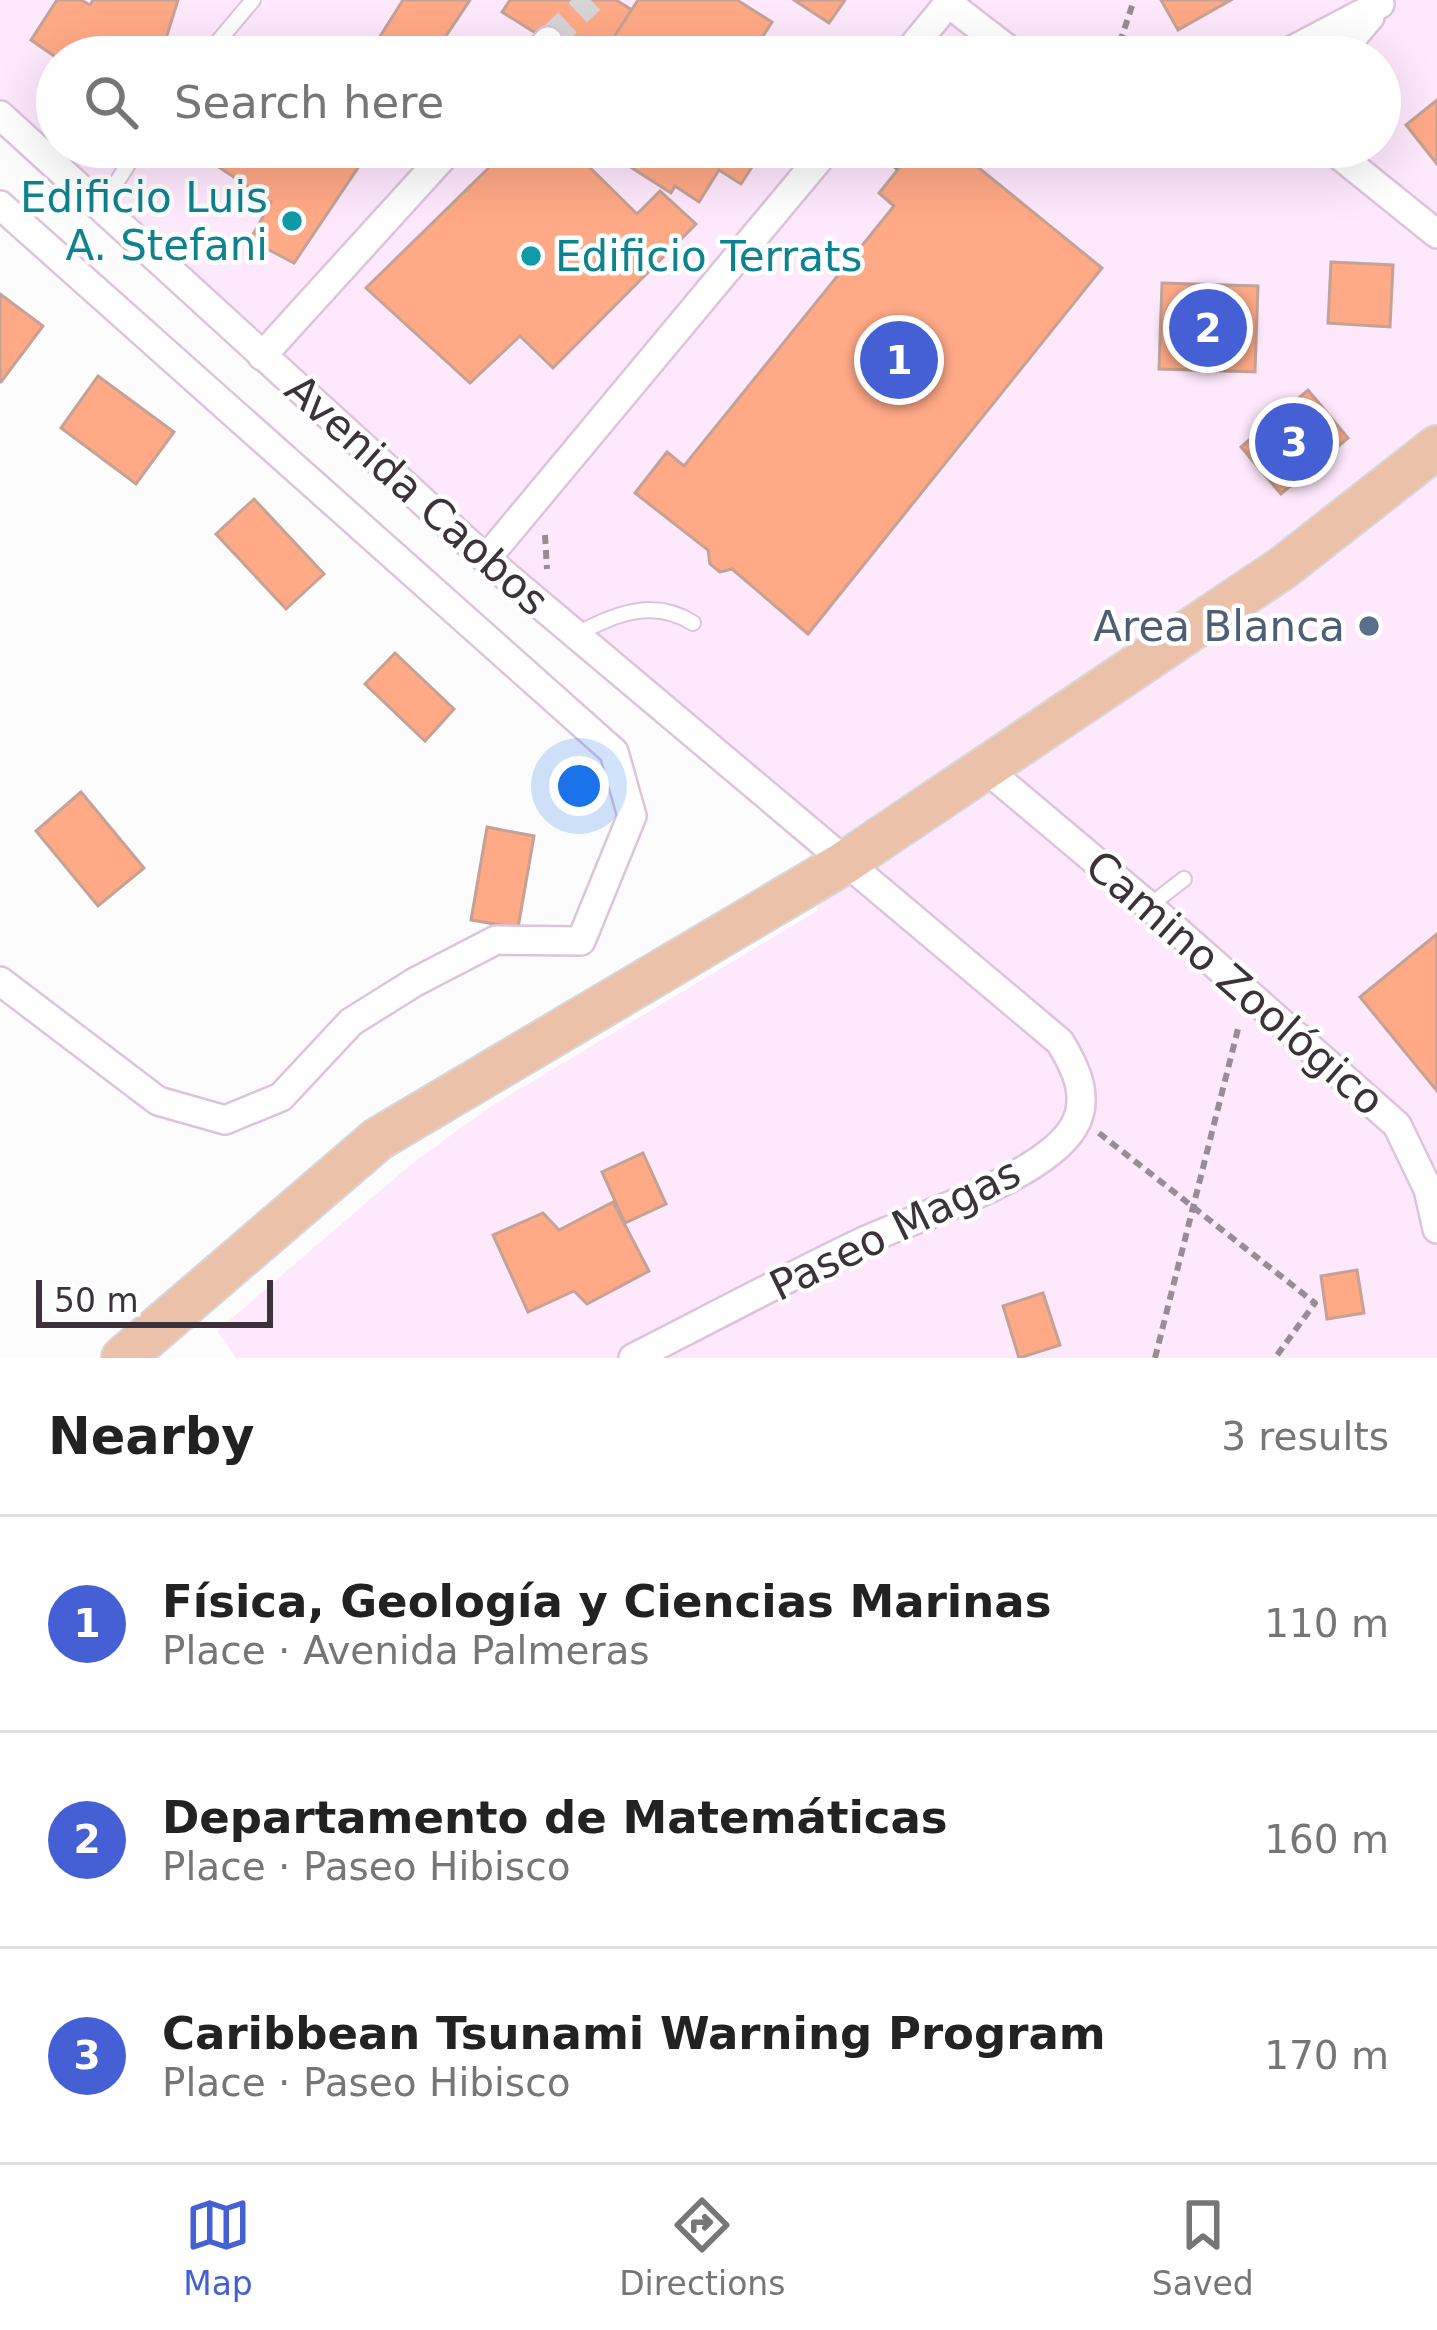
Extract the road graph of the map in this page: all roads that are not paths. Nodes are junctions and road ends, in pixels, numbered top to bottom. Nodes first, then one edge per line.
1 (253, 0) edge
2 (950, 2) edge
3 (1382, 2) edge
4 (223, 36) edge
5 (922, 36) edge
6 (992, 36) edge
7 (1318, 36) edge
8 (1354, 36) edge
9 (0, 116) edge
10 (36, 150) edge
11 (55, 168) edge
12 (126, 168) edge
13 (433, 168) edge
14 (812, 168) edge
15 (1355, 168) edge
16 (0, 205) edge
17 (99, 210) junction
18 (1437, 234) edge
19 (262, 356) junction
20 (1437, 447) edge
21 (486, 560) junction
22 (693, 623) dead end
23 (575, 635) junction
24 (986, 769) junction
25 (844, 862) junction
26 (1184, 879) dead end
27 (1149, 906) junction
28 (0, 981) edge
29 (1437, 1229) edge
30 (123, 1358) edge
31 (633, 1358) edge

1 - 4 lane
2 - 5 street
2 - 6 street
3 - 7 street
3 - 8 street
9 - 10 street, Avenida Caobos
11 - 17 street, Avenida Caobos
12 - 17 lane
13 - 19 street
14 - 21 street
15 - 18 street
16 - 28 street
17 - 19 street, Avenida Caobos
19 - 21 street, Avenida Caobos
20 - 24 main road
21 - 23 street, Avenida Caobos
22 - 23 lane
23 - 25 street, Avenida Caobos
24 - 25 main road
24 - 27 street, Camino Zoológico
25 - 30 main road
25 - 31 street, Paseo Magas
26 - 27 lane
27 - 29 street, Camino Zoológico

